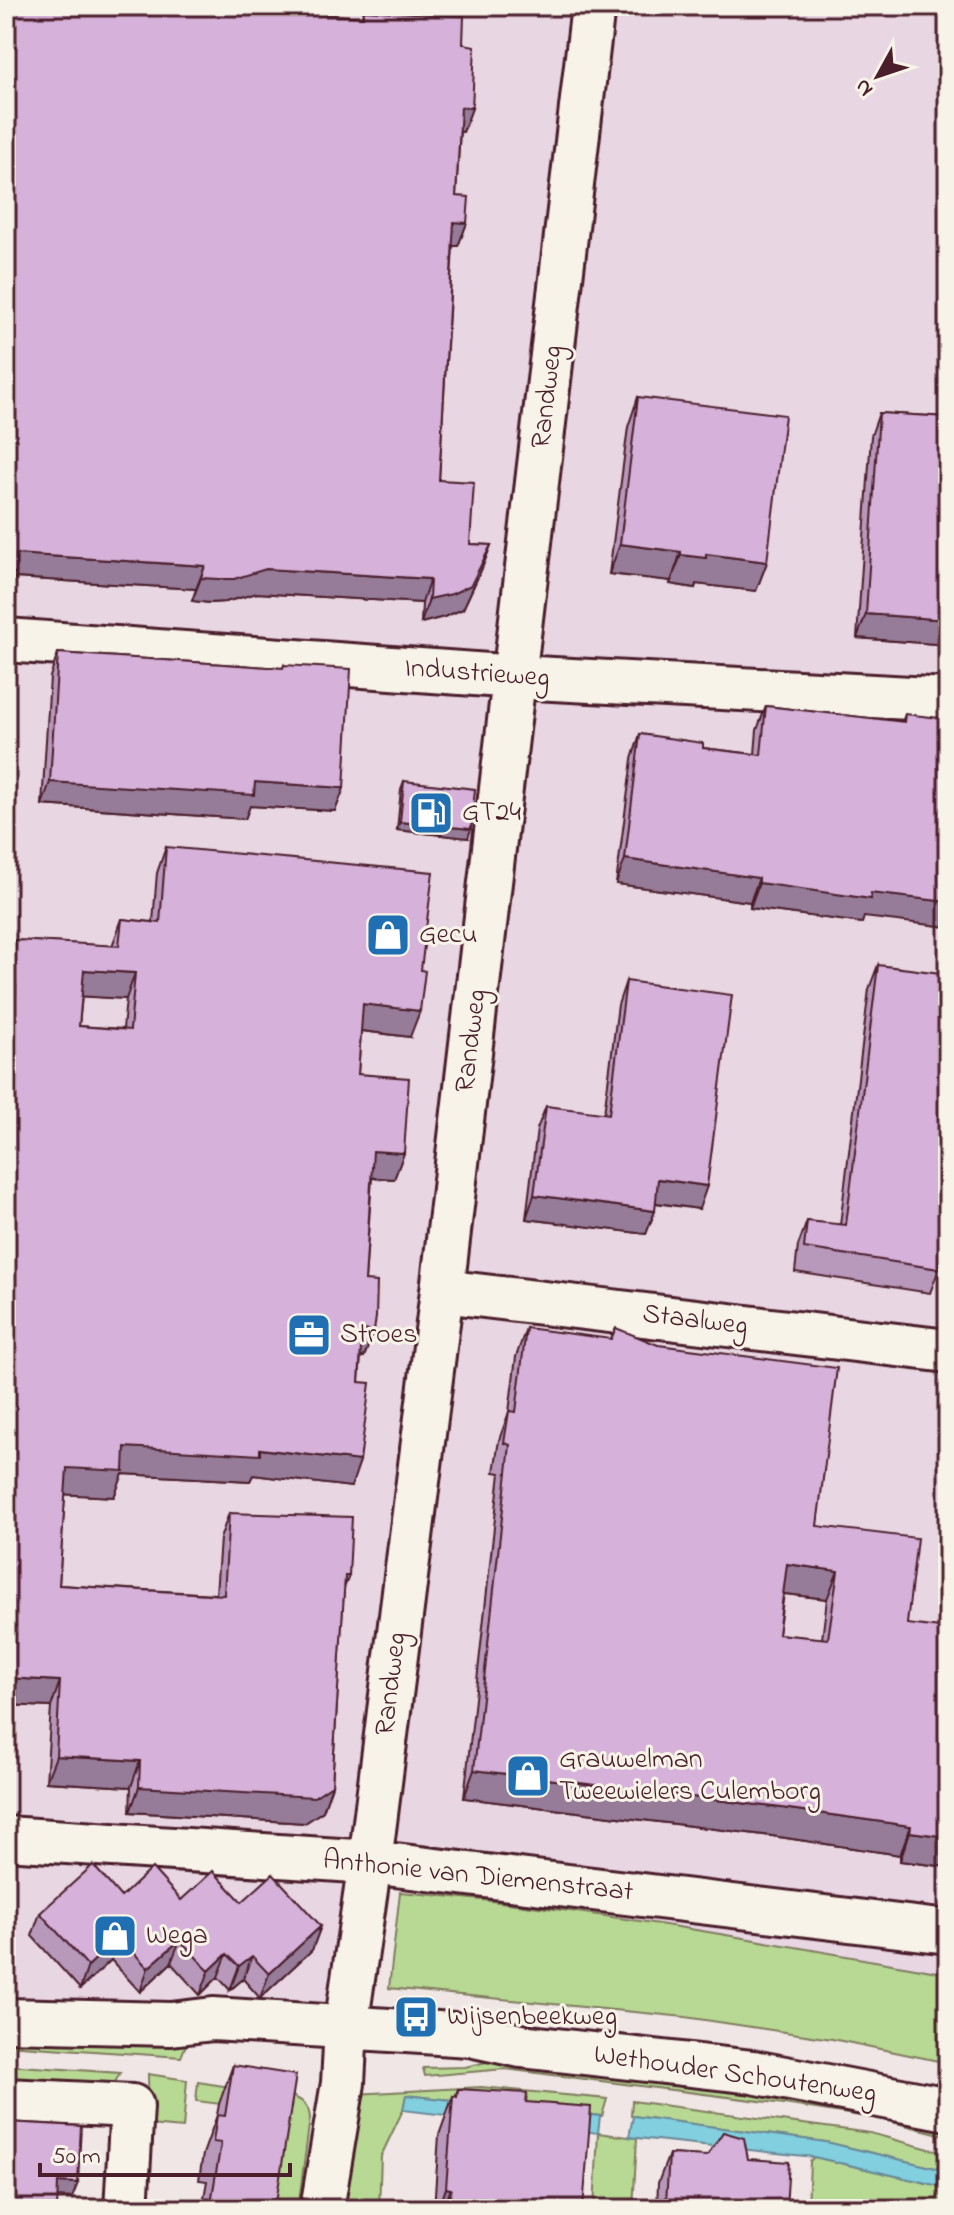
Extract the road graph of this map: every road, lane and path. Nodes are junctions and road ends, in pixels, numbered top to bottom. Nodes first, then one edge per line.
1 (593, 6) edge
2 (6, 640) edge
3 (516, 677) junction
4 (948, 700) edge
5 (442, 1291) junction
6 (948, 1351) edge
7 (6, 1838) edge
8 (370, 1862) junction
9 (948, 1932) edge
10 (6, 2020) edge
11 (345, 2040) junction
12 (6, 2100) edge
13 (948, 2109) edge
14 (126, 2209) edge
15 (322, 2209) edge

1 - 3 street, Randweg
2 - 3 street, Industrieweg
3 - 4 street, Industrieweg
3 - 5 street, Randweg
5 - 6 street, Staalweg
5 - 8 street, Randweg
7 - 8 street, Anthonie van Diemenstraat
8 - 9 street, Anthonie van Diemenstraat
8 - 11 street, Randweg
10 - 11 street, Wethouder Schoutenweg
11 - 13 street, Wethouder Schoutenweg
11 - 15 street
12 - 14 street

